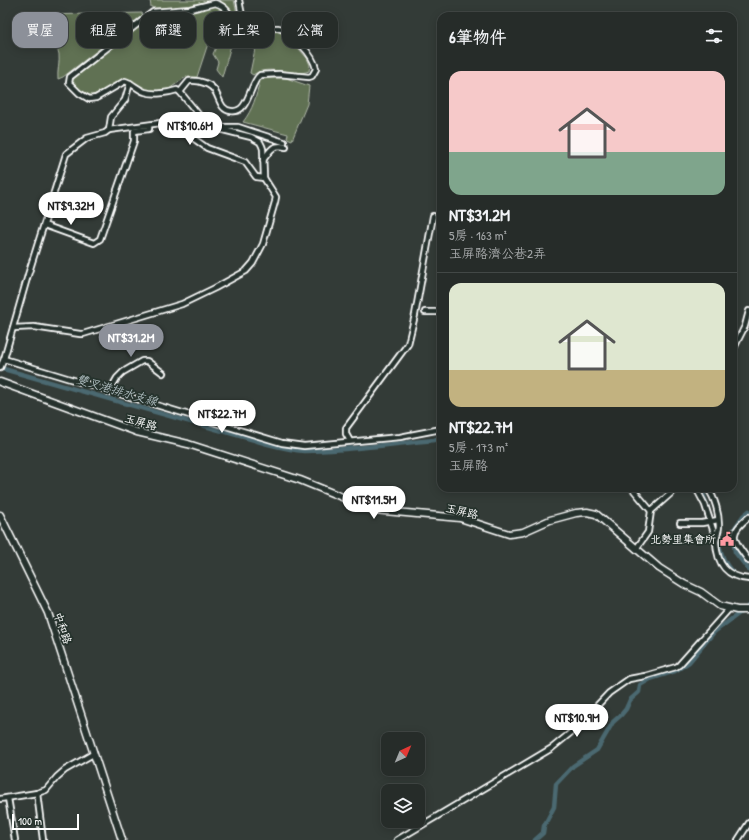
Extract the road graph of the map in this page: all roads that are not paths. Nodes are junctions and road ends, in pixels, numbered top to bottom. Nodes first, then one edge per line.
1 (239, 0) edge
2 (228, 12) edge
3 (241, 12) edge
4 (274, 29) edge
5 (130, 83) junction
6 (180, 92) junction
7 (203, 120) junction
8 (149, 125) junction
9 (109, 130) junction
10 (263, 160) junction
11 (264, 178) junction
12 (433, 216) dead end
13 (44, 225) junction
14 (749, 311) edge
15 (425, 312) dead end
16 (437, 312) edge
17 (747, 327) edge
18 (13, 328) junction
19 (737, 343) edge
20 (4, 359) junction
21 (0, 368) edge
22 (163, 373) dead end
23 (0, 382) edge
24 (109, 392) junction
25 (437, 430) edge
26 (350, 441) junction
27 (635, 492) edge
28 (672, 492) edge
29 (698, 492) edge
30 (712, 494) edge
31 (651, 511) junction
32 (0, 515) edge
33 (749, 517) edge
34 (718, 520) junction
35 (680, 522) dead end
36 (709, 522) junction
37 (716, 540) junction
38 (636, 548) junction
39 (749, 561) edge
40 (749, 579) edge
41 (729, 609) junction
42 (748, 610) edge
43 (93, 754) junction
44 (37, 793) junction
45 (8, 798) junction
46 (0, 799) edge
47 (749, 823) edge
48 (15, 840) edge
49 (43, 840) edge
50 (122, 840) edge
51 (397, 840) edge
52 (738, 840) edge

1 - 3 street
2 - 5 street
4 - 6 street
5 - 6 street
5 - 9 street
6 - 7 street
7 - 10 street
7 - 10 street
8 - 9 street
8 - 11 street
8 - 13 street
9 - 13 street
10 - 11 street
11 - 18 street
12 - 26 street
13 - 18 street
14 - 17 street
15 - 16 street
17 - 19 street
18 - 20 street
20 - 21 street
20 - 24 street, 玉屏路
22 - 24 street
23 - 38 street, 玉屏路
24 - 26 street, 玉屏路
25 - 26 street, 玉屏路
27 - 31 street
28 - 31 street
29 - 36 street
30 - 34 street
31 - 38 street
32 - 43 street, 中和路
33 - 39 street
34 - 36 street
34 - 37 street
35 - 36 street
36 - 37 street
37 - 40 street
38 - 41 street, 玉屏路
41 - 42 street, 玉屏路
41 - 51 street
43 - 44 street
43 - 50 street, 中和路
44 - 45 street
44 - 49 street
45 - 46 street
45 - 48 street
47 - 52 street

